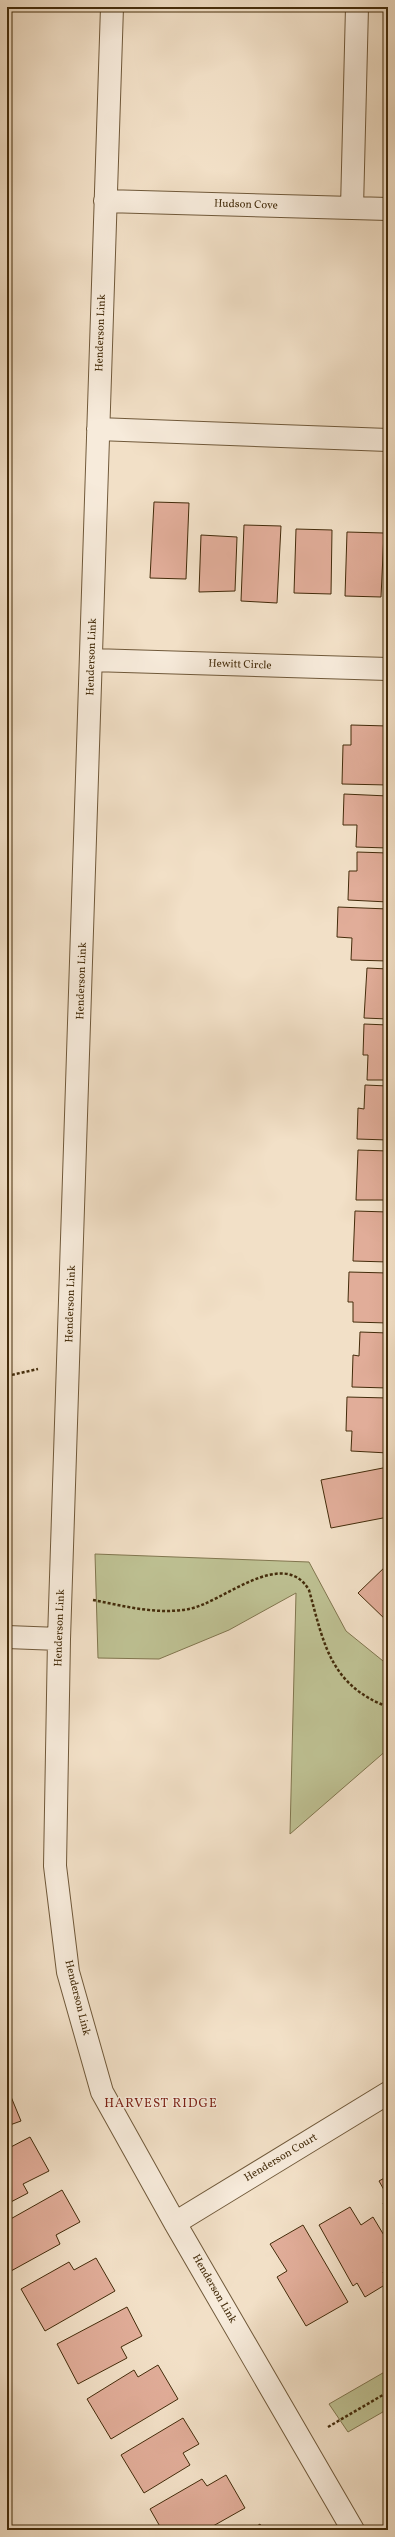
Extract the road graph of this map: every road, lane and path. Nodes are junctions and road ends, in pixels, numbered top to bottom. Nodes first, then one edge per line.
1 (112, 7) edge
2 (357, 7) edge
3 (105, 201) junction
4 (352, 208) junction
5 (388, 209) edge
6 (98, 429) junction
7 (388, 440) edge
8 (92, 660) junction
9 (388, 669) edge
10 (7, 1388) edge
11 (7, 1442) edge
12 (92, 1600) dead end
13 (7, 1637) edge
14 (59, 1639) junction
15 (388, 1707) edge
16 (388, 2093) edge
17 (175, 2223) junction
18 (388, 2392) edge
19 (303, 2442) junction
20 (353, 2530) edge

1 - 3 street, Henderson Link
2 - 4 street
3 - 4 street, Hudson Cove
3 - 6 street, Henderson Link
4 - 5 street, Hudson Cove
6 - 7 street
6 - 8 street, Henderson Link
8 - 9 street, Hewitt Circle
8 - 14 street, Henderson Link
10 - 11 path
12 - 15 path
13 - 14 street
14 - 17 street, Henderson Link
16 - 17 street, Henderson Court
17 - 19 street, Henderson Link
18 - 19 path
19 - 20 street, Henderson Link

